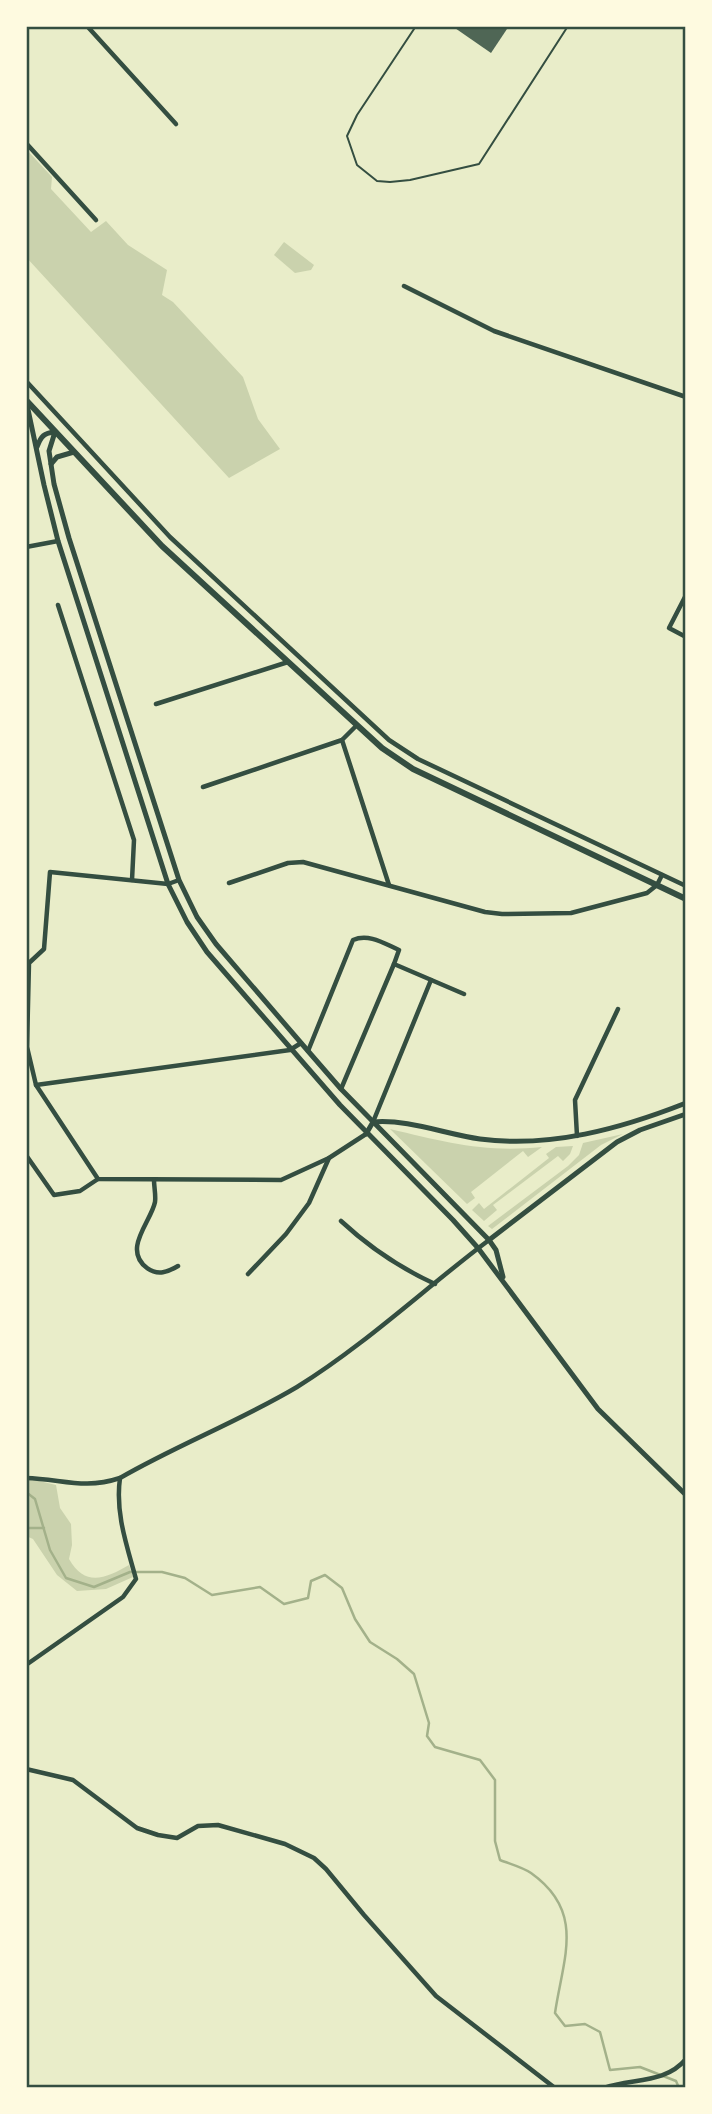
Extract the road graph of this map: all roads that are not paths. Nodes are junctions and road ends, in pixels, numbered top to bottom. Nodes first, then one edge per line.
1 (87, 26) edge
2 (416, 26) edge
3 (568, 26) edge
4 (176, 124) dead end
5 (26, 143) edge
6 (96, 220) dead end
7 (404, 286) dead end
8 (26, 382) edge
9 (686, 397) edge
10 (26, 400) edge
11 (55, 432) junction
12 (37, 447) junction
13 (74, 452) junction
14 (51, 464) junction
15 (170, 537) junction
16 (58, 541) junction
17 (162, 546) junction
18 (26, 547) edge
19 (686, 595) edge
20 (58, 606) dead end
21 (686, 637) edge
22 (288, 662) junction
23 (156, 704) dead end
24 (356, 726) junction
25 (342, 740) junction
26 (203, 788) dead end
27 (662, 874) junction
28 (132, 880) junction
29 (179, 880) junction
30 (229, 883) dead end
31 (169, 884) junction
32 (657, 885) junction
33 (390, 886) junction
34 (686, 886) edge
35 (686, 900) edge
36 (394, 964) junction
37 (431, 980) junction
38 (464, 993) dead end
39 (618, 1009) dead end
40 (301, 1043) junction
41 (290, 1050) junction
42 (308, 1051) junction
43 (36, 1085) junction
44 (341, 1089) junction
45 (686, 1103) edge
46 (686, 1114) edge
47 (373, 1122) junction
48 (366, 1134) junction
49 (577, 1136) junction
50 (26, 1155) edge
51 (329, 1158) junction
52 (98, 1179) junction
53 (154, 1180) junction
54 (341, 1221) dead end
55 (489, 1240) junction
56 (478, 1248) junction
57 (178, 1266) dead end
58 (248, 1274) dead end
59 (435, 1284) junction
60 (505, 1284) junction
61 (26, 1478) edge
62 (120, 1478) junction
63 (686, 1495) edge
64 (26, 1665) edge
65 (26, 1769) edge
66 (686, 2059) edge
67 (555, 2088) edge
68 (604, 2088) edge

1 - 4 street
2 - 3 lane
5 - 6 street
7 - 9 street
8 - 15 street
10 - 11 main road
10 - 12 street
11 - 12 street
11 - 13 main road
11 - 14 street
12 - 16 street
13 - 14 street
13 - 17 main road
14 - 29 street
15 - 17 street
15 - 27 street
16 - 18 street
16 - 31 street
17 - 22 main road
19 - 21 street
20 - 28 street
22 - 23 street
22 - 24 main road
24 - 25 street
24 - 32 main road
25 - 26 street
25 - 33 street
27 - 32 street
27 - 34 street
28 - 31 street
28 - 43 street
29 - 31 street
29 - 40 street
30 - 33 street
31 - 41 street
32 - 33 street
32 - 35 main road
36 - 37 street
36 - 42 street
36 - 44 street
37 - 38 street
37 - 47 street
39 - 49 street
40 - 41 street
40 - 42 street
41 - 43 street
41 - 48 street
42 - 44 street
43 - 52 street
44 - 47 street
45 - 49 street
46 - 55 street
47 - 48 street
47 - 49 street
47 - 55 street
48 - 51 street
48 - 56 street
50 - 52 street
51 - 53 street
51 - 58 street
52 - 53 street
53 - 57 street
54 - 59 street
55 - 56 street
55 - 60 street
56 - 59 street
56 - 60 street
59 - 62 street
60 - 63 street
61 - 62 street
62 - 64 street
65 - 67 street
66 - 68 street

